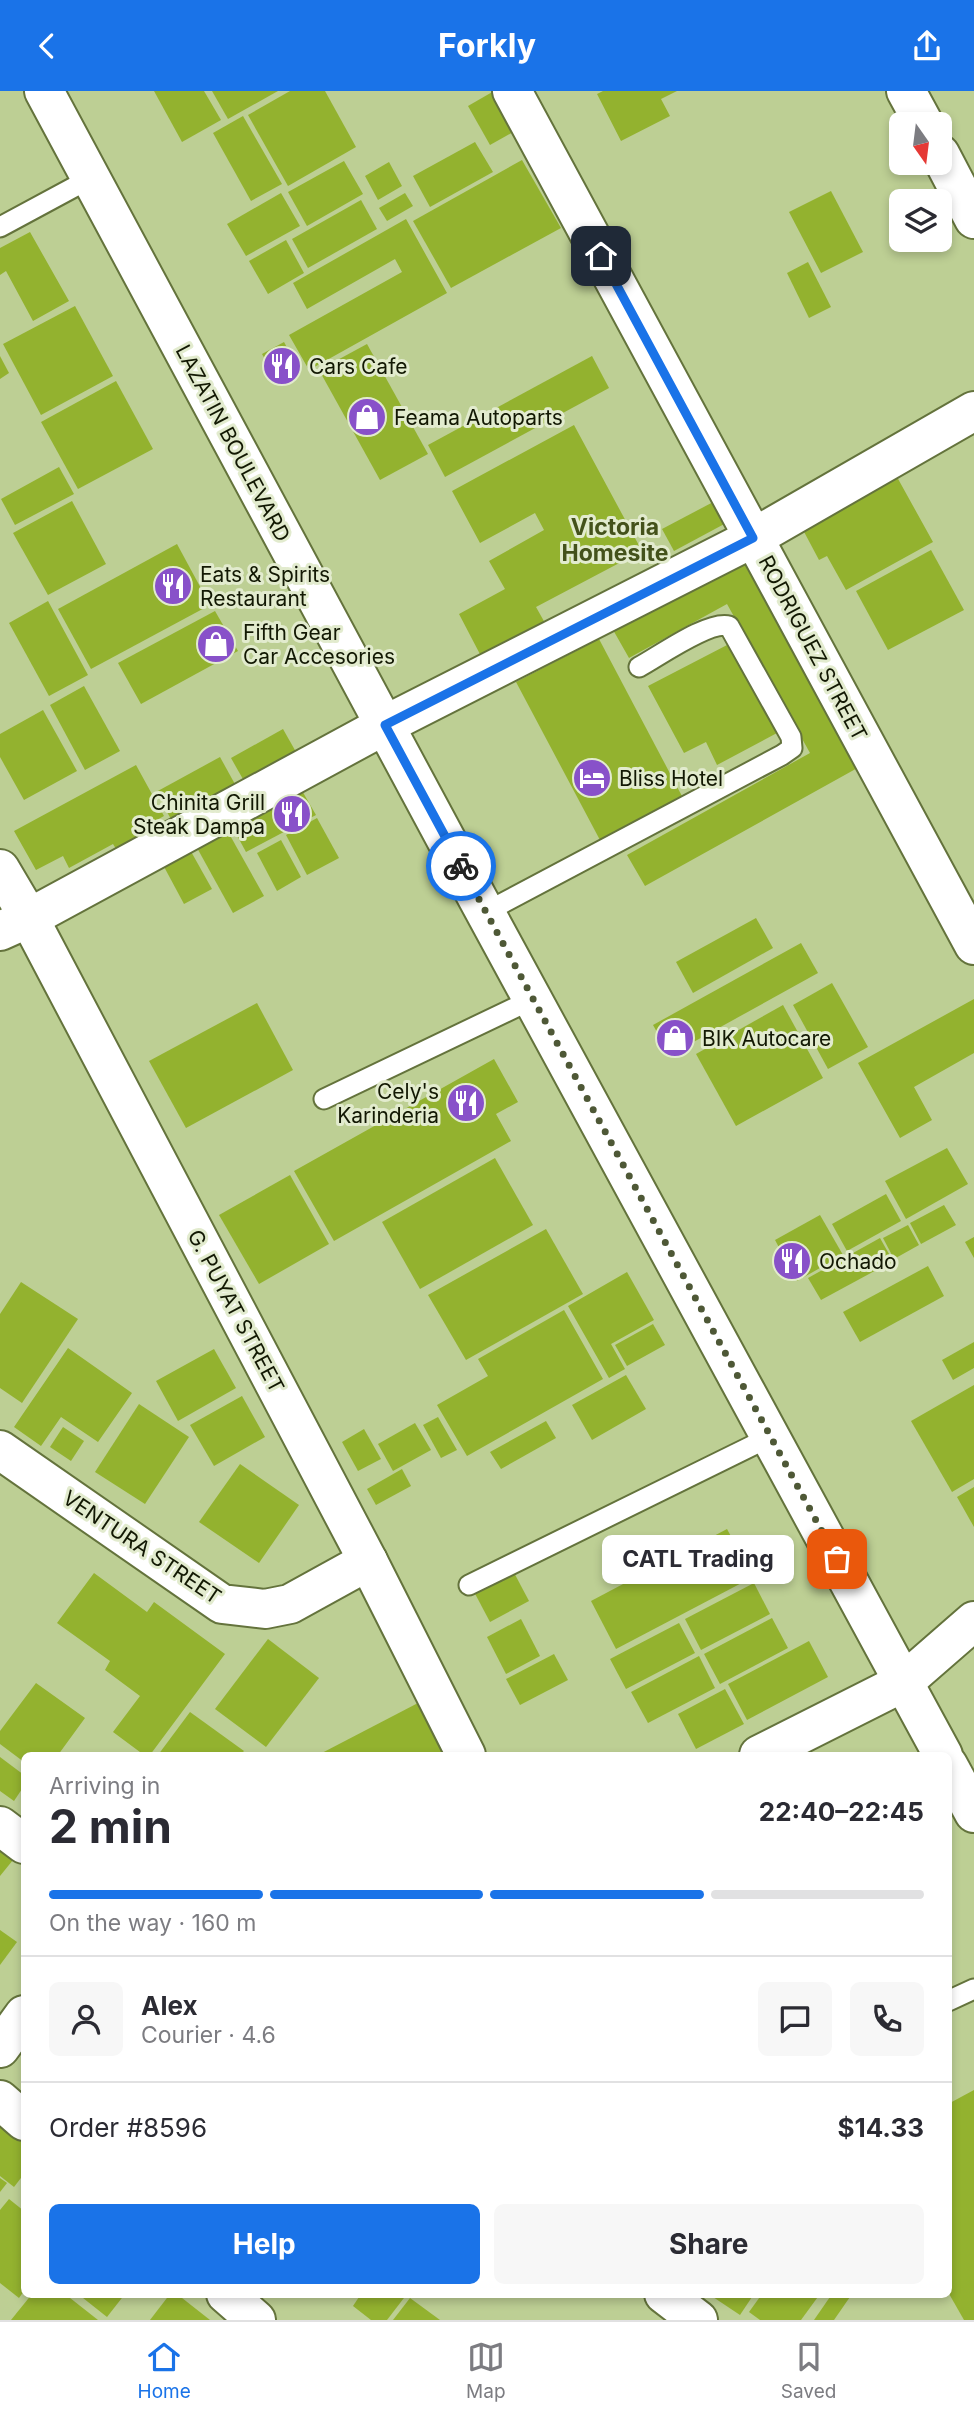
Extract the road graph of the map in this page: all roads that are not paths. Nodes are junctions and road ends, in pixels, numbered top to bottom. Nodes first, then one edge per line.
1 (512, 91) edge
2 (906, 91) edge
3 (55, 95) edge
4 (917, 112) edge
5 (951, 175) edge
6 (91, 179) junction
7 (974, 219) edge
8 (0, 227) edge
9 (974, 411) edge
10 (753, 538) junction
11 (639, 667) dead end
12 (385, 725) junction
13 (0, 869) edge
14 (486, 912) junction
15 (14, 924) edge
16 (974, 946) edge
17 (533, 999) junction
18 (324, 1099) dead end
19 (770, 1437) junction
20 (0, 1450) edge
21 (368, 1561) junction
22 (469, 1585) dead end
23 (974, 1621) edge
24 (904, 1682) junction
25 (464, 1752) edge
26 (765, 1752) edge
27 (941, 1752) edge
28 (952, 1772) edge
29 (974, 1812) edge
30 (0, 1826) edge
31 (21, 1841) edge
32 (974, 1989) edge
33 (952, 1999) edge
34 (21, 2019) edge
35 (0, 2048) edge
36 (0, 2100) edge
37 (21, 2118) edge
38 (231, 2298) edge
39 (669, 2298) edge
40 (256, 2320) edge
41 (698, 2320) edge

1 - 10 street, RODRIGUEZ STREET
2 - 4 street
3 - 6 street, LAZATIN BOULEVARD
5 - 7 street
6 - 8 lane
6 - 12 street, LAZATIN BOULEVARD
9 - 10 street
10 - 12 street
10 - 16 street, RODRIGUEZ STREET
11 - 14 lane
12 - 14 street, LAZATIN BOULEVARD
12 - 15 street
13 - 15 street, G. PUYAT STREET
14 - 17 street, LAZATIN BOULEVARD
15 - 21 street, G. PUYAT STREET
17 - 18 lane
17 - 19 street, LAZATIN BOULEVARD
19 - 22 lane
19 - 24 street, LAZATIN BOULEVARD
20 - 21 street, VENTURA STREET
21 - 25 street, G. PUYAT STREET
23 - 24 street
24 - 26 street
24 - 27 street, LAZATIN BOULEVARD
28 - 29 street
30 - 31 street
32 - 33 lane
34 - 35 street
36 - 37 street
38 - 40 street
39 - 41 street

